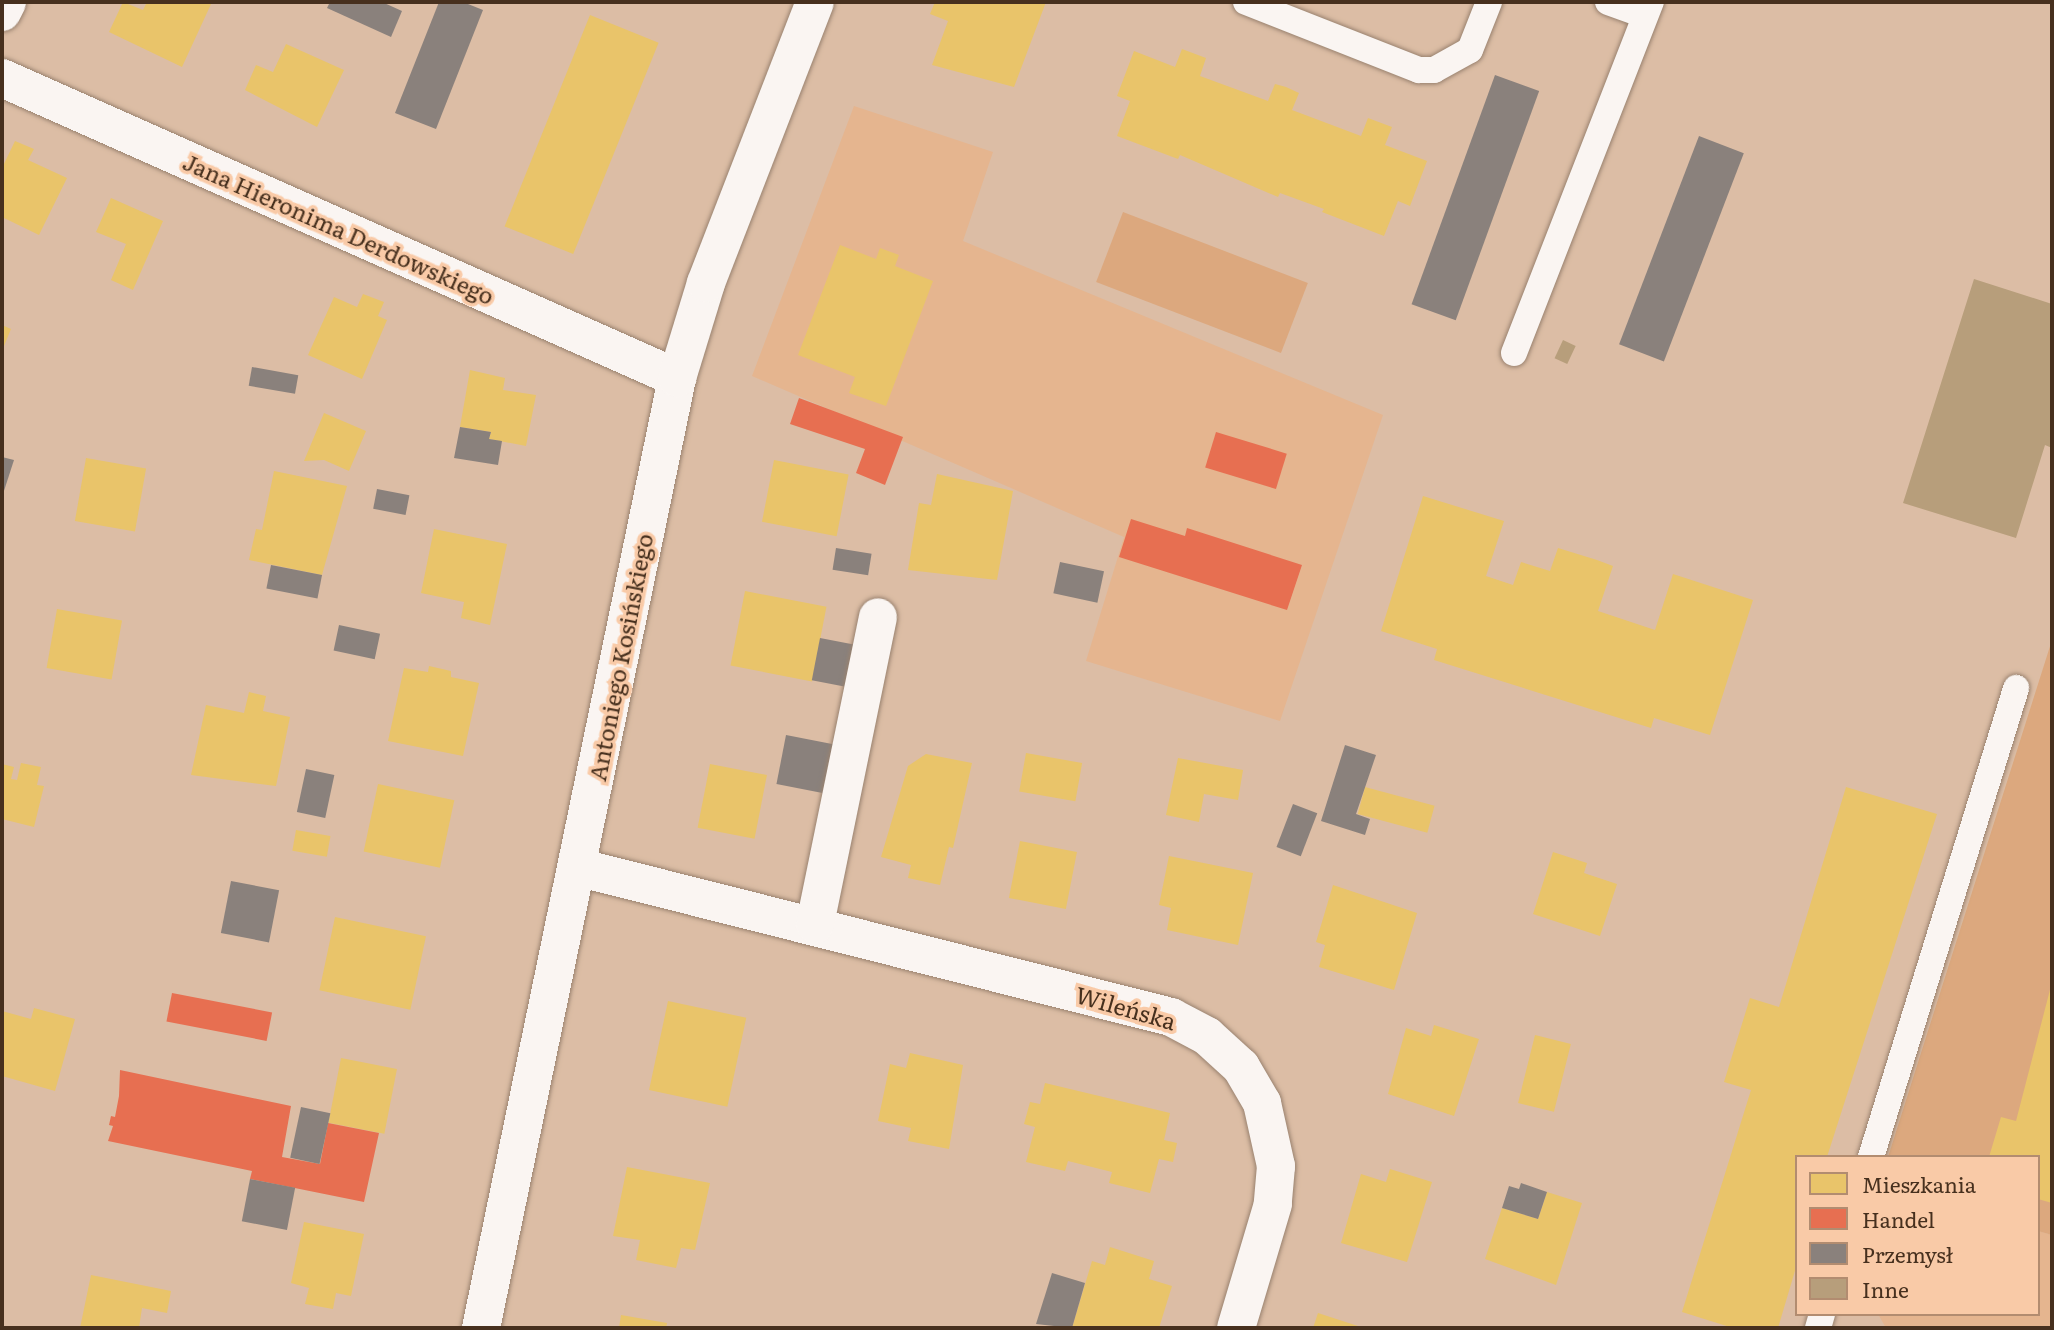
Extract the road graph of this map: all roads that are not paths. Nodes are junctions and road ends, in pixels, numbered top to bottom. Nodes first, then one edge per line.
1 (8, 2) edge
2 (815, 2) edge
3 (1245, 2) edge
4 (1489, 2) edge
5 (1608, 2) edge
6 (1647, 8) edge
7 (2, 12) edge
8 (2, 78) edge
9 (1514, 354) dead end
10 (677, 378) junction
11 (878, 617) dead end
12 (2016, 688) dead end
13 (577, 867) junction
14 (815, 925) junction
15 (1872, 1155) edge
16 (481, 1328) edge
17 (1236, 1328) edge

1 - 7 street
2 - 10 street, Antoniego Kosińskiego
3 - 4 lane
5 - 6 lane
6 - 9 lane
8 - 10 street, Jana Hieronima Derdowskiego
10 - 13 street, Antoniego Kosińskiego
11 - 14 street
12 - 15 lane
13 - 14 street, Wileńska
13 - 16 street, Antoniego Kosińskiego
14 - 17 street, Wileńska

